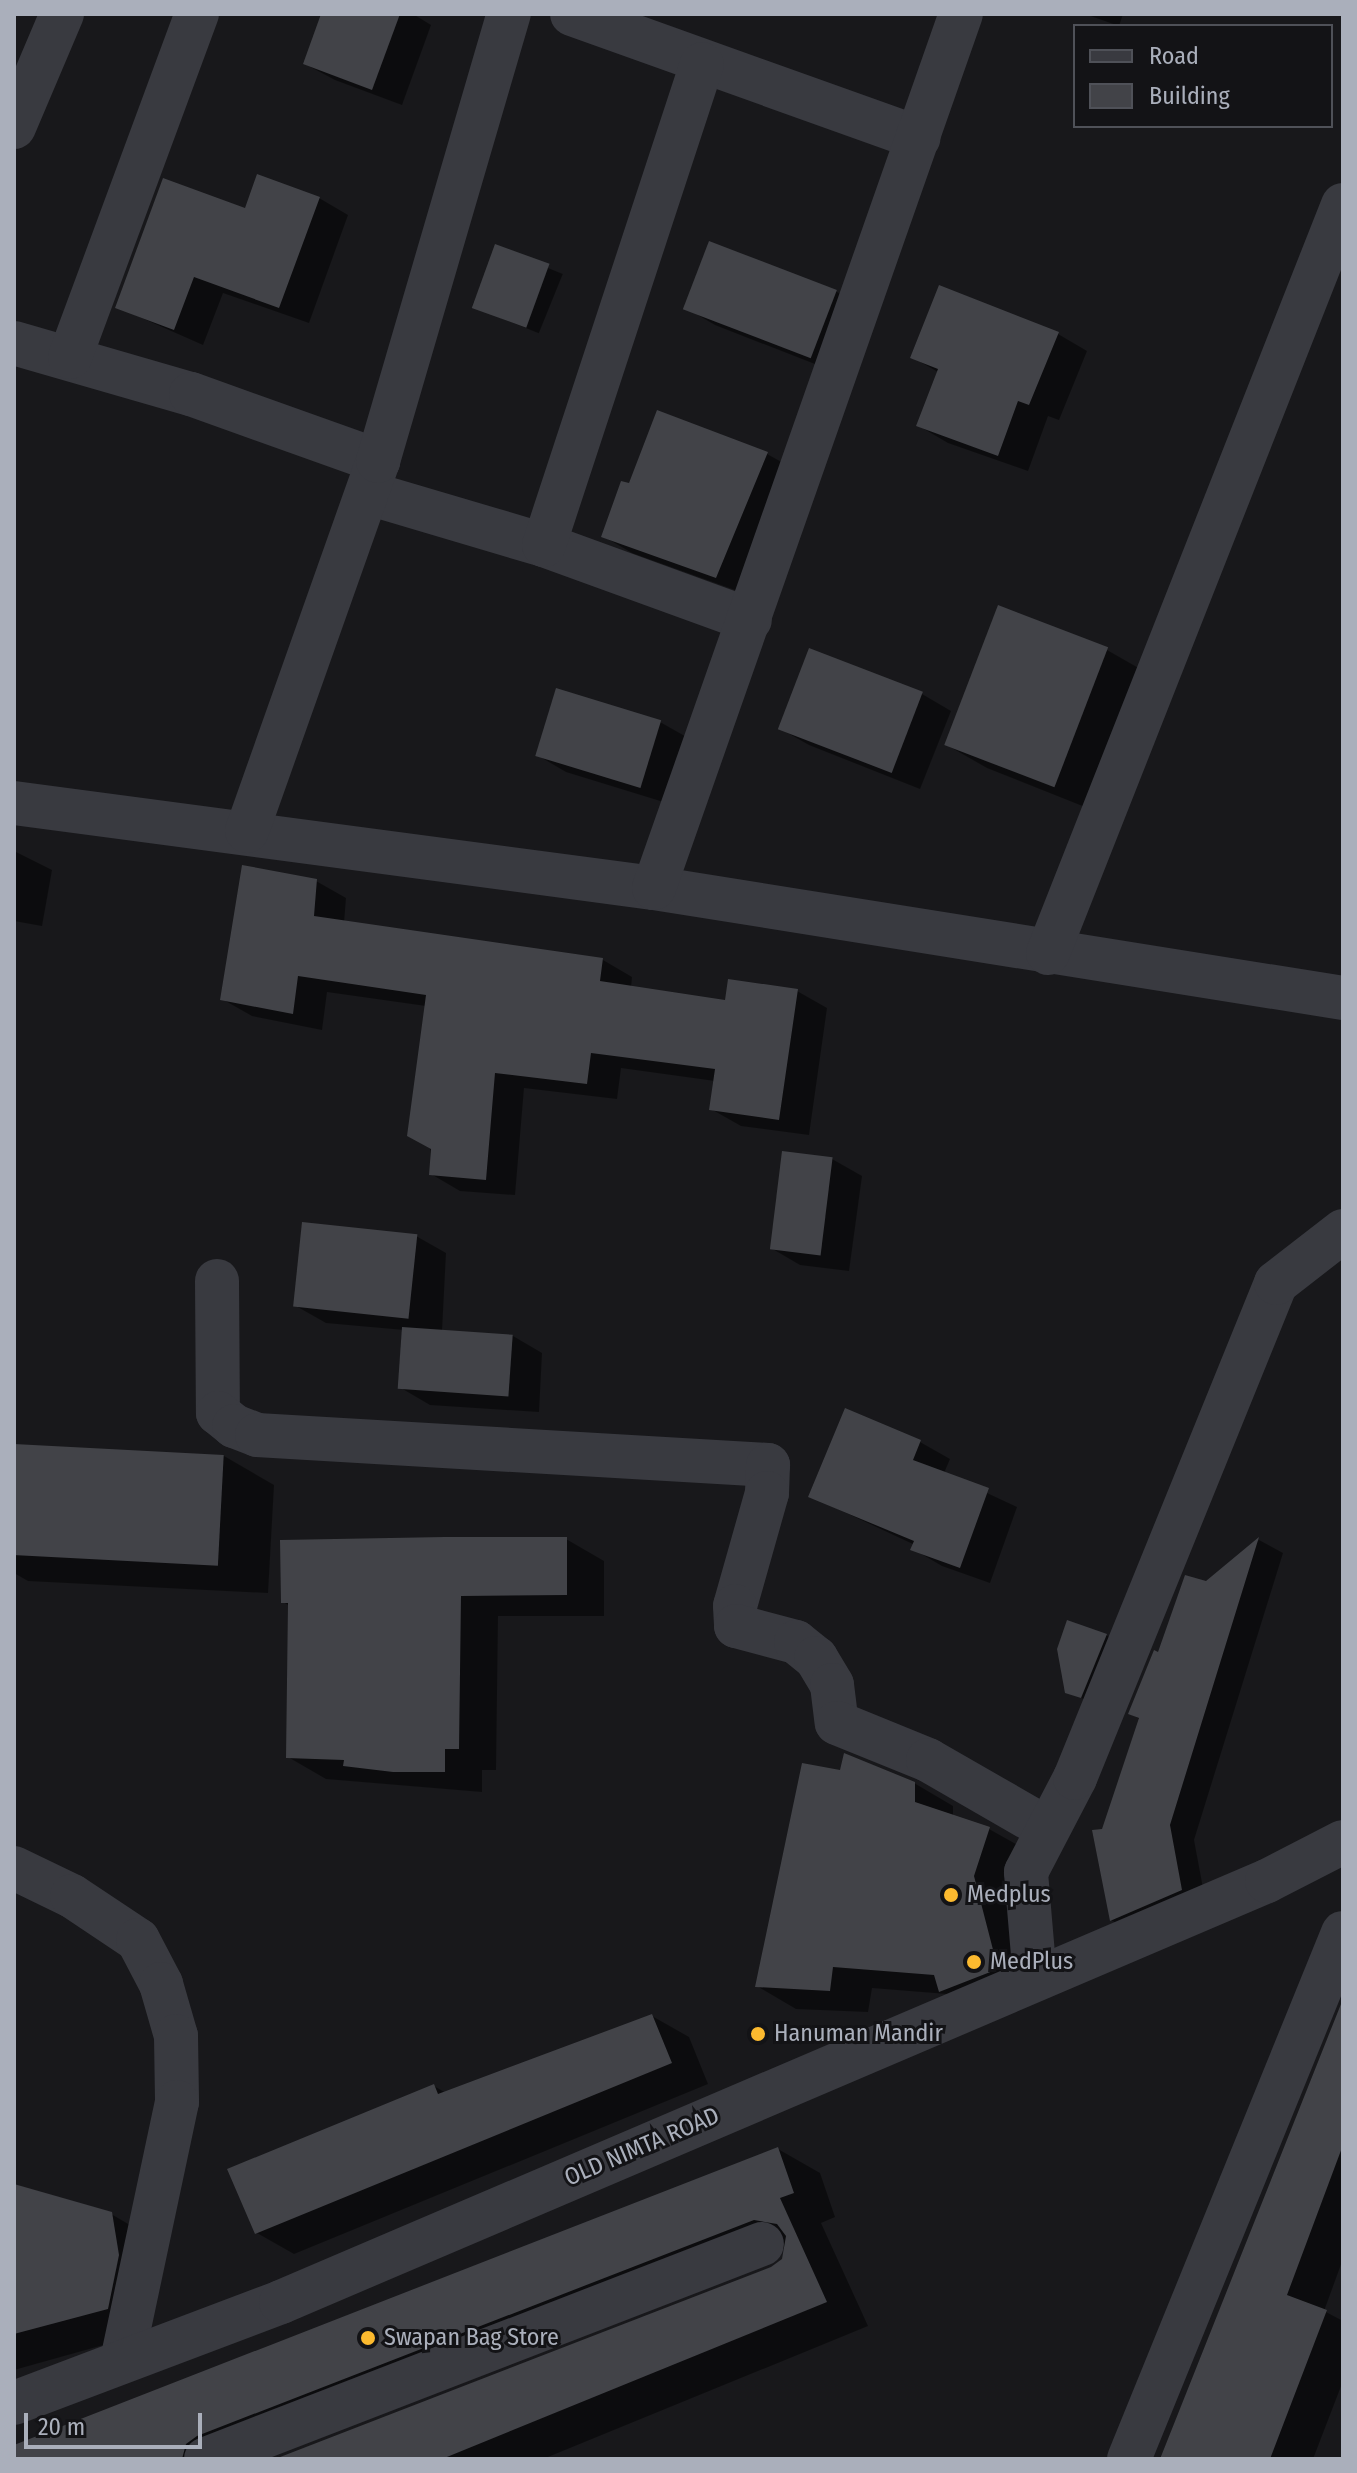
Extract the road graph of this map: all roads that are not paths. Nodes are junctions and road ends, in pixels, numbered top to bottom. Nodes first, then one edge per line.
1 (62, 14) edge
2 (197, 14) edge
3 (509, 14) edge
4 (572, 14) edge
5 (961, 14) edge
6 (702, 64) junction
7 (14, 127) edge
8 (919, 138) junction
9 (1343, 205) edge
10 (14, 343) edge
11 (70, 357) junction
12 (373, 477) junction
13 (544, 545) junction
14 (750, 620) junction
15 (14, 803) edge
16 (247, 831) junction
17 (654, 888) junction
18 (1048, 953) junction
19 (1343, 998) edge
20 (1343, 1231) edge
21 (217, 1281) dead end
22 (1048, 1829) junction
23 (1343, 1842) edge
24 (14, 1868) edge
25 (1343, 1933) edge
26 (1035, 1978) junction
27 (762, 2244) dead end
28 (122, 2361) junction
29 (14, 2403) edge
30 (206, 2459) edge
31 (1129, 2459) edge

1 - 7 street
2 - 11 street
3 - 12 street
4 - 6 street
5 - 8 street
6 - 8 street
6 - 13 street
8 - 14 street
9 - 18 street
10 - 11 street
11 - 12 street
12 - 13 street
12 - 16 street
13 - 14 street
14 - 17 street
15 - 16 street
16 - 17 street
17 - 18 street
18 - 19 street
20 - 22 street
21 - 22 street
22 - 26 street
23 - 26 street, OLD NIMTA ROAD
24 - 28 street
25 - 31 street
26 - 28 street, OLD NIMTA ROAD
27 - 30 street
28 - 29 street, OLD NIMTA ROAD

